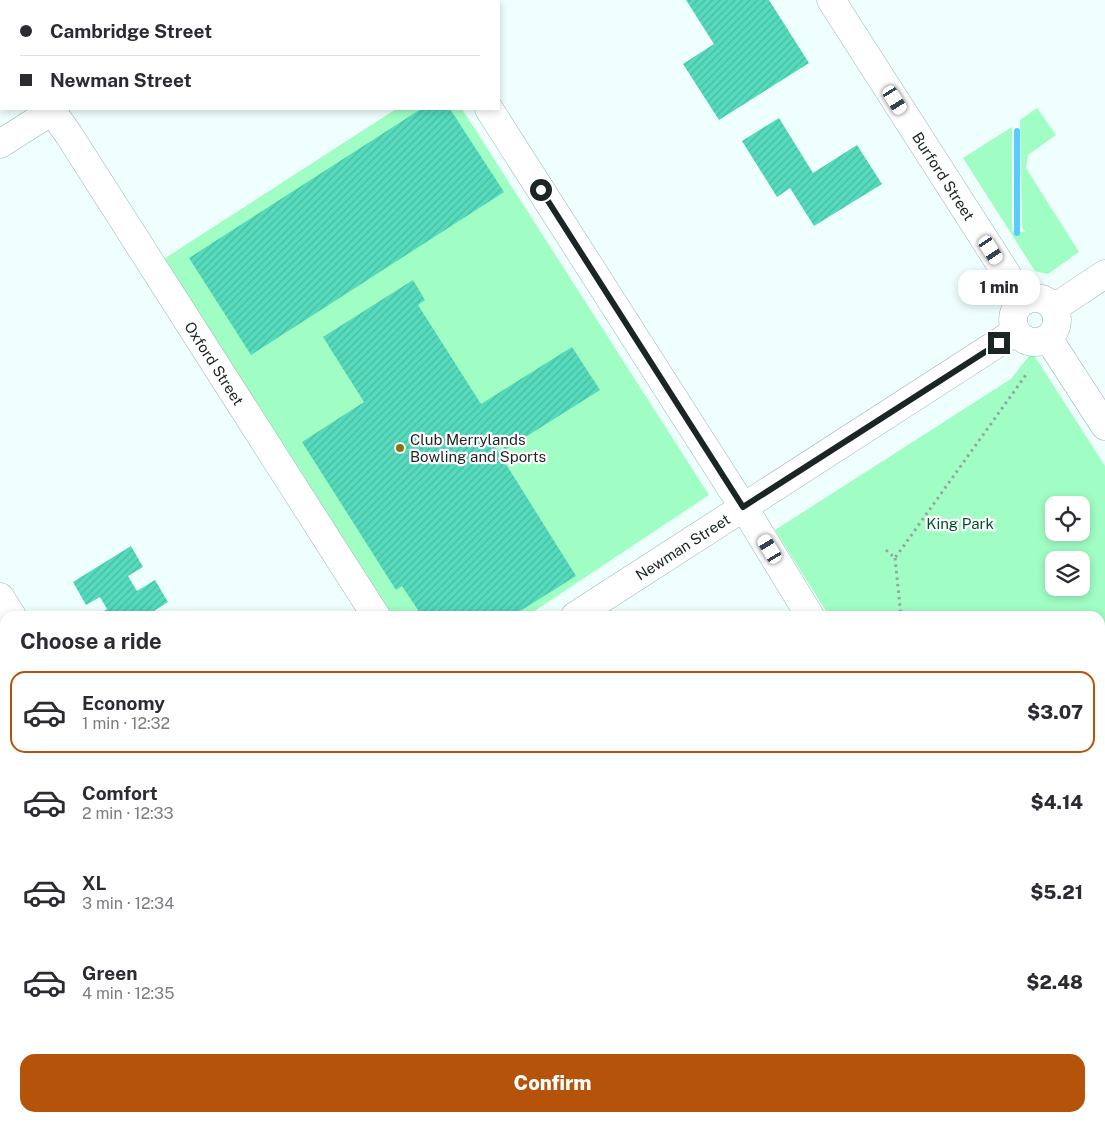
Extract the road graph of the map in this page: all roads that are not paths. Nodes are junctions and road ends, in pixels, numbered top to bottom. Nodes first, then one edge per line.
1 (831, 0) edge
2 (53, 110) edge
3 (490, 110) edge
4 (0, 144) edge
5 (1105, 274) edge
6 (1024, 301) junction
7 (1054, 308) junction
8 (1016, 332) junction
9 (1048, 338) junction
10 (1105, 426) edge
11 (743, 507) junction
12 (0, 597) edge
13 (9, 611) edge
14 (373, 611) edge
15 (583, 611) edge
16 (807, 611) edge

1 - 6 street, Burford Street
2 - 4 street
2 - 14 street, Oxford Street
3 - 11 street
5 - 7 street
6 - 7 street
6 - 8 street
7 - 9 street
8 - 9 street
8 - 11 street, Newman Street
9 - 10 street
11 - 15 street, Newman Street
11 - 16 street
12 - 13 street

